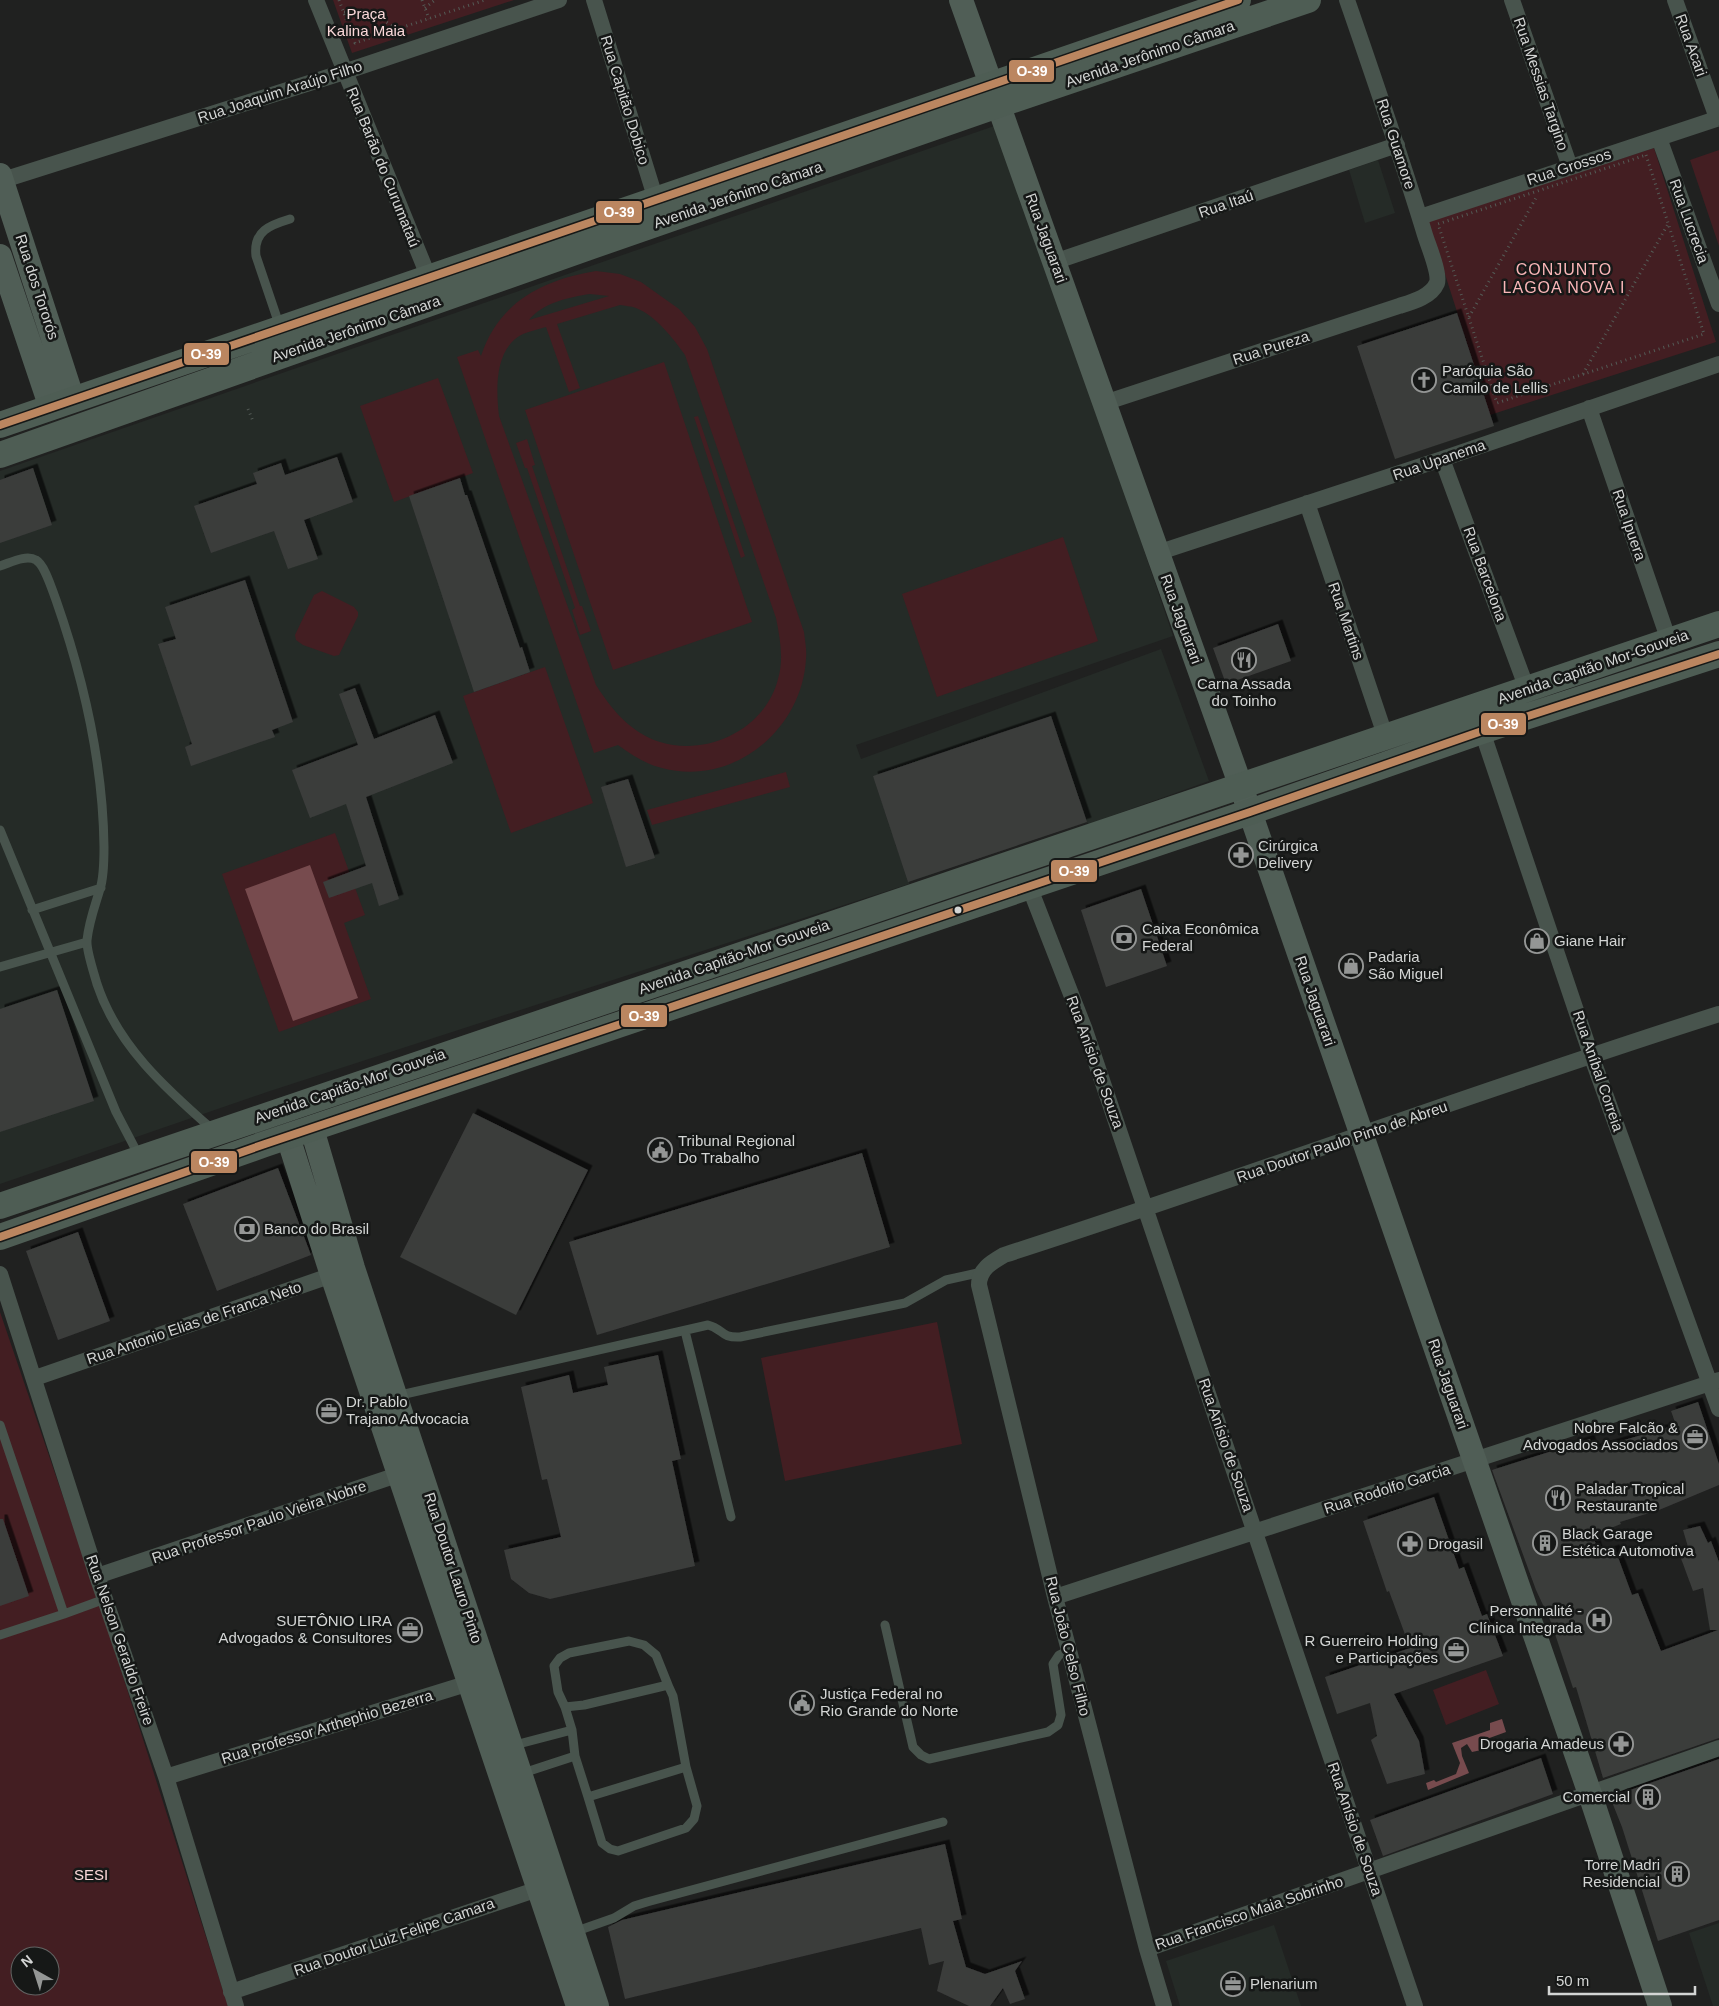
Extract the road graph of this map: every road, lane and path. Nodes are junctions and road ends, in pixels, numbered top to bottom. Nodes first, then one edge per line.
1 (316, 0) edge
2 (339, 0) edge
3 (422, 0) edge
4 (435, 0) edge
5 (465, 0) edge
6 (485, 0) edge
7 (559, 0) edge
8 (594, 0) edge
9 (961, 0) edge
10 (1308, 0) edge
11 (1347, 0) edge
12 (1512, 0) edge
13 (1675, 0) edge
14 (1234, 1) edge
15 (465, 7) junction
16 (425, 8) junction
17 (344, 12) junction
18 (429, 18) junction
19 (396, 29) junction
20 (344, 72) junction
21 (995, 95) junction
22 (1718, 118) edge
23 (1659, 138) junction
24 (1397, 145) junction
25 (1570, 167) junction
26 (1, 178) edge
27 (1540, 190) junction
28 (656, 200) junction
29 (1420, 217) junction
30 (290, 219) dead end
31 (1668, 224) junction
32 (0, 256) edge
33 (1054, 262) junction
34 (429, 278) junction
35 (1716, 285) edge
36 (1434, 288) joint
37 (1719, 304) edge
38 (1469, 318) junction
39 (281, 329) junction
40 (1719, 364) edge
41 (1582, 374) junction
42 (1104, 403) junction
43 (62, 404) junction
44 (1588, 408) junction
45 (248, 409) dead end
46 (253, 420) dead end
47 (0, 425) edge
48 (0, 455) edge
49 (1442, 459) junction
50 (1307, 503) junction
51 (1157, 553) junction
52 (0, 566) edge
53 (1719, 624) edge
54 (1669, 641) junction
55 (1719, 654) edge
56 (1527, 689) junction
57 (1482, 731) junction
58 (1386, 738) junction
59 (1240, 788) junction
60 (1250, 812) junction
61 (0, 830) edge
62 (1029, 886) junction
63 (101, 888) junction
64 (32, 910) junction
65 (87, 942) junction
66 (51, 951) junction
67 (0, 967) edge
68 (674, 977) junction
69 (1719, 1014) edge
70 (644, 1016) junction
71 (1591, 1055) junction
72 (394, 1071) junction
73 (443, 1084) junction
74 (214, 1131) junction
75 (300, 1133) junction
76 (1362, 1135) junction
77 (140, 1157) junction
78 (0, 1206) edge
79 (1147, 1209) junction
80 (0, 1236) edge
81 (342, 1272) junction
82 (0, 1274) edge
83 (980, 1278) junction
84 (685, 1331) junction
85 (35, 1378) junction
86 (1715, 1382) edge
87 (396, 1396) junction
88 (1719, 1409) edge
89 (0, 1425) edge
90 (1474, 1460) junction
91 (410, 1471) junction
92 (731, 1517) dead end
93 (1256, 1531) junction
94 (97, 1576) junction
95 (1055, 1597) junction
96 (105, 1599) junction
97 (64, 1614) junction
98 (884, 1625) dead end
99 (0, 1635) edge
100 (1070, 1650) junction
101 (478, 1680) junction
102 (668, 1685) junction
103 (565, 1707) junction
104 (572, 1730) junction
105 (511, 1746) junction
106 (1719, 1748) edge
107 (575, 1756) junction
108 (686, 1767) junction
109 (520, 1774) junction
110 (166, 1776) junction
111 (1590, 1794) junction
112 (588, 1797) junction
113 (943, 1822) dead end
114 (1370, 1871) junction
115 (547, 1886) junction
116 (564, 1936) junction
117 (1147, 1949) junction
118 (233, 1999) edge
119 (578, 2006) edge
120 (597, 2006) edge
121 (1164, 2006) edge
122 (1415, 2006) edge
123 (1660, 2006) edge

1 - 20 street, Rua Barão do Curumataú
2 - 17 path
3 - 16 path
4 - 16 path
5 - 15 path
6 - 15 path
7 - 20 street, Rua Joaquim Araújo Filho
8 - 28 street, Rua Capitão Dobico
9 - 21 main road, Rua Jaguarari
10 - 21 main road, Avenida Jerônimo Câmara
11 - 24 street, Rua Guamore
12 - 25 street, Rua Messias Targino
13 - 22 street, Rua Acari
14 - 21 main road, Avenida Jerônimo Câmara
15 - 18 path
16 - 18 path
17 - 19 path
17 - 19 path
18 - 19 path
20 - 26 street, Rua Joaquim Araújo Filho
20 - 34 street, Rua Barão do Curumataú
21 - 28 main road, Avenida Jerônimo Câmara
21 - 33 main road, Rua Jaguarari
21 - 48 main road, Avenida Jerônimo Câmara
22 - 23 street, Rua Grossos
23 - 25 street, Rua Grossos
23 - 35 street, Rua Lucrecia
24 - 29 street, Rua Guamore
24 - 33 street, Rua Itaú
25 - 29 street, Rua Grossos
26 - 43 main road, Rua dos Tororós
27 - 31 path
27 - 38 path
27 - 38 path
28 - 34 main road, Avenida Jerônimo Câmara
29 - 36 street, Rua Guamore
30 - 39 lane
31 - 41 path
31 - 41 path
32 - 43 main road, Rua dos Tororós
33 - 42 main road, Rua Jaguarari
34 - 39 main road, Avenida Jerônimo Câmara
35 - 37 street, Rua Lucrecia
36 - 42 street, Rua Pureza
38 - 41 path
39 - 43 main road, Avenida Jerônimo Câmara
40 - 44 street, Rua Upanema
42 - 51 main road, Rua Jaguarari
43 - 47 main road, Avenida Jerônimo Câmara
44 - 49 street, Rua Upanema
44 - 54 street, Rua Ipuera
45 - 46 path
49 - 50 street, Rua Upanema
49 - 56 street, Rua Barcelona
50 - 51 street, Rua Upanema
50 - 58 street, Rua Martins
51 - 59 main road, Rua Jaguarari
52 - 63 lane
53 - 54 main road, Avenida Capitão Mor-Gouveia
54 - 56 main road, Avenida Capitão Mor-Gouveia
55 - 57 main road, Avenida Capitão Mor-Gouveia
56 - 58 main road, Avenida Capitão Mor-Gouveia
57 - 60 main road, Avenida Capitão Mor-Gouveia
57 - 71 street, Rua Aníbal Correia
58 - 59 main road, Avenida Capitão Mor-Gouveia
59 - 60 main road, Rua Jaguarari
59 - 68 main road, Avenida Capitão-Mor Gouveia
60 - 62 main road, Avenida Capitão-Mor Gouveia
60 - 76 main road, Rua Jaguarari
61 - 64 lane
62 - 70 main road, Avenida Capitão-Mor Gouveia
62 - 79 street, Rua Anísio de Souza
63 - 64 lane
63 - 65 lane
64 - 66 lane
65 - 66 lane
65 - 74 lane
66 - 67 lane
66 - 77 lane
68 - 70 main road
68 - 72 main road, Avenida Capitão-Mor Gouveia
69 - 71 street, Rua Doutor Paulo Pinto de Abreu
70 - 73 main road, Avenida Capitão-Mor Gouveia
71 - 76 street, Rua Doutor Paulo Pinto de Abreu
71 - 86 street, Rua Aníbal Correia
72 - 73 main road
72 - 74 main road, Avenida Capitão-Mor Gouveia
73 - 75 main road, Avenida Capitão-Mor Gouveia
74 - 77 main road, Avenida Capitão-Mor Gouveia
75 - 80 main road, Avenida Capitão-Mor Gouveia
75 - 81 main road, Rua Doutor Lauro Pinto
76 - 79 street, Rua Doutor Paulo Pinto de Abreu
76 - 90 main road, Rua Jaguarari
77 - 78 main road, Avenida Capitão-Mor Gouveia
79 - 83 street, Rua Doutor Paulo Pinto de Abreu
79 - 93 street, Rua Anísio de Souza
81 - 85 street, Rua Antonio Elias de Franca Neto
81 - 87 main road, Rua Doutor Lauro Pinto
81 - 91 main road, Rua Doutor Lauro Pinto
82 - 85 street, Rua Nelson Geraldo Freire
83 - 84 lane
83 - 95 street, Rua João Celso Filho
84 - 87 lane
84 - 92 lane
85 - 94 street, Rua Nelson Geraldo Freire
86 - 88 street, Rua Aníbal Correia
86 - 90 street, Rua Rodolfo Garcia
87 - 91 main road, Rua Doutor Lauro Pinto
89 - 97 lane
90 - 93 street, Rua Rodolfo Garcia
90 - 111 main road, Rua Jaguarari
91 - 94 street, Rua Professor Paulo Vieira Nobre
91 - 101 main road, Rua Doutor Lauro Pinto
93 - 95 street, Rua Rodolfo Garcia
93 - 114 street, Rua Anísio de Souza
94 - 96 street, Rua Nelson Geraldo Freire
95 - 100 street, Rua João Celso Filho
96 - 97 lane
96 - 110 street, Rua Nelson Geraldo Freire
97 - 99 lane
98 - 100 lane
100 - 117 street, Rua João Celso Filho
101 - 105 main road, Rua Doutor Lauro Pinto
101 - 110 street, Rua Professor Arthephio Bezerra
101 - 115 main road, Rua Doutor Lauro Pinto
102 - 103 lane
102 - 103 lane
102 - 108 lane
103 - 104 lane
104 - 105 lane
104 - 107 lane
105 - 109 main road, Rua Doutor Lauro Pinto
106 - 111 street, Rua Francisco Maia Sobrinho
107 - 109 lane
107 - 112 lane
108 - 112 lane
108 - 112 lane
109 - 115 main road, Rua Doutor Lauro Pinto
110 - 118 street, Rua Nelson Geraldo Freire
111 - 114 street, Rua Francisco Maia Sobrinho
111 - 123 main road, Rua Jaguarari
113 - 116 lane
114 - 117 street, Rua Francisco Maia Sobrinho
114 - 122 street, Rua Anísio de Souza
115 - 116 main road, Rua Doutor Lauro Pinto
115 - 118 street, Rua Doutor Luiz Felipe Camara
116 - 119 main road, Rua Doutor Lauro Pinto
116 - 120 main road, Rua Doutor Lauro Pinto
117 - 121 street, Rua João Celso Filho

